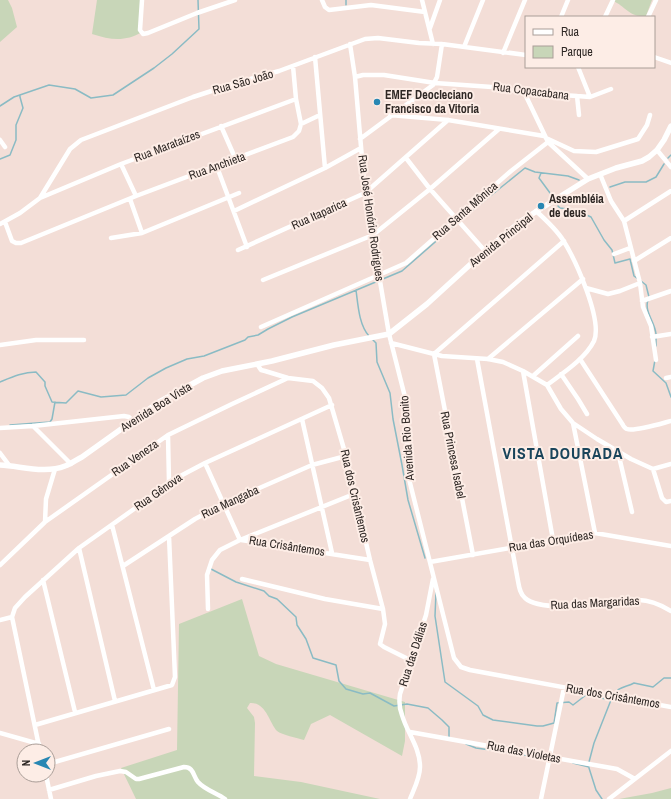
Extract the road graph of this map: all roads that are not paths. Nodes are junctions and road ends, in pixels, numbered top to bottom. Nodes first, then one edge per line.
1 (142, 0) edge
2 (235, 0) edge
3 (322, 0) edge
4 (422, 0) edge
5 (440, 0) edge
6 (483, 0) edge
7 (525, 0) edge
8 (568, 0) edge
9 (613, 0) edge
10 (656, 0) edge
11 (425, 12) junction
12 (561, 16) edge
13 (605, 16) edge
14 (648, 16) edge
15 (430, 29) junction
16 (350, 44) junction
17 (433, 44) junction
18 (442, 44) junction
19 (464, 47) junction
20 (503, 53) junction
21 (525, 55) edge
22 (315, 57) junction
23 (655, 57) edge
24 (671, 63) edge
25 (293, 66) junction
26 (578, 68) edge
27 (354, 77) junction
28 (435, 83) junction
29 (611, 89) dead end
30 (524, 92) junction
31 (576, 96) junction
32 (590, 97) junction
33 (296, 99) junction
34 (320, 115) junction
35 (390, 115) junction
36 (579, 115) dead end
37 (650, 115) dead end
38 (448, 120) junction
39 (301, 124) junction
40 (221, 126) junction
41 (671, 126) edge
42 (499, 129) junction
43 (360, 138) junction
44 (546, 139) junction
45 (0, 140) edge
46 (5, 147) dead end
47 (361, 148) junction
48 (657, 150) junction
49 (406, 158) junction
50 (236, 160) junction
51 (121, 164) junction
52 (216, 167) junction
53 (671, 167) edge
54 (325, 168) junction
55 (600, 174) junction
56 (588, 179) junction
57 (430, 189) junction
58 (671, 191) edge
59 (239, 193) dead end
60 (365, 193) junction
61 (136, 196) junction
62 (40, 198) junction
63 (228, 198) junction
64 (130, 199) junction
65 (234, 211) junction
66 (536, 211) junction
67 (457, 218) junction
68 (624, 221) junction
69 (2, 223) edge
70 (142, 233) junction
71 (373, 235) junction
72 (111, 238) dead end
73 (671, 238) edge
74 (564, 241) junction
75 (247, 247) junction
76 (630, 248) junction
77 (238, 250) dead end
78 (485, 251) junction
79 (614, 254) dead end
80 (634, 261) junction
81 (380, 275) junction
82 (583, 279) junction
83 (263, 280) dead end
84 (640, 283) junction
85 (586, 288) junction
86 (671, 291) edge
87 (642, 301) junction
88 (261, 327) dead end
89 (389, 334) junction
90 (671, 334) edge
91 (578, 336) dead end
92 (652, 337) junction
93 (84, 340) dead end
94 (391, 343) junction
95 (0, 346) edge
96 (434, 354) junction
97 (477, 359) junction
98 (488, 359) junction
99 (580, 359) junction
100 (656, 360) dead end
101 (257, 364) junction
102 (523, 371) junction
103 (561, 374) junction
104 (533, 376) junction
105 (288, 378) junction
106 (547, 385) junction
107 (332, 405) junction
108 (586, 414) dead end
109 (302, 419) junction
110 (132, 420) junction
111 (671, 421) edge
112 (573, 423) junction
113 (33, 426) junction
114 (0, 428) edge
115 (168, 436) junction
116 (618, 452) junction
117 (0, 453) edge
118 (346, 456) junction
119 (205, 463) junction
120 (71, 464) junction
121 (671, 464) edge
122 (0, 465) edge
123 (9, 465) junction
124 (312, 465) junction
125 (55, 469) junction
126 (653, 469) junction
127 (169, 482) junction
128 (354, 494) junction
129 (671, 501) edge
130 (223, 504) junction
131 (321, 508) junction
132 (632, 512) dead end
133 (45, 522) junction
134 (112, 525) junction
135 (595, 533) junction
136 (169, 536) junction
137 (240, 540) junction
138 (553, 540) junction
139 (671, 546) edge
140 (512, 547) junction
141 (79, 548) junction
142 (332, 553) junction
143 (472, 555) junction
144 (370, 560) junction
145 (431, 564) junction
146 (0, 565) edge
147 (123, 566) junction
148 (434, 575) junction
149 (242, 579) dead end
150 (43, 580) junction
151 (383, 608) junction
152 (208, 609) dead end
153 (671, 611) edge
154 (12, 617) junction
155 (0, 620) edge
156 (410, 660) junction
157 (564, 688) junction
158 (154, 690) junction
159 (115, 701) junction
160 (671, 707) edge
161 (75, 712) junction
162 (35, 725) junction
163 (169, 729) dead end
164 (0, 732) edge
165 (410, 732) junction
166 (36, 743) edge
167 (39, 743) edge
168 (671, 751) edge
169 (549, 756) junction
170 (56, 762) edge
171 (635, 779) junction
172 (48, 783) edge
173 (49, 790) junction
174 (51, 799) edge
175 (225, 799) edge
176 (410, 799) edge
177 (541, 799) edge
178 (609, 799) edge

1 - 2 street
3 - 11 street
4 - 11 street
5 - 15 street
6 - 19 street
7 - 20 street
8 - 12 street
9 - 13 street
10 - 14 street
11 - 15 street
15 - 17 street
16 - 17 street, Rua São João
16 - 22 street, Rua São João
16 - 27 street, Rua José Honório Rodrigues
17 - 18 street, Rua São João
18 - 19 street, Rua São João
18 - 28 street
19 - 20 street, Rua São João
20 - 21 street, Rua São João
22 - 25 street, Rua São João
22 - 34 street
23 - 24 street
25 - 33 street
25 - 62 street, Rua São João
26 - 32 street
27 - 28 street, Rua Copacabana
27 - 43 street, Rua José Honório Rodrigues
28 - 30 street, Rua Copacabana
28 - 35 street
29 - 32 street, Rua Copacabana
30 - 31 street, Rua Copacabana
30 - 44 street
31 - 32 street, Rua Copacabana
31 - 36 street
33 - 39 street
33 - 40 street, Rua Marataízes
34 - 39 street
34 - 54 street
35 - 38 street
35 - 43 street
37 - 44 street
38 - 42 street
38 - 49 street, Rua Itaparica
39 - 50 street, Rua Anchieta
40 - 50 street
40 - 51 street, Rua Marataízes
41 - 48 street, Avenida Principal
42 - 44 street
42 - 57 street
43 - 47 street, Rua José Honório Rodrigues
44 - 56 street
44 - 67 street, Rua Santa Mônica
45 - 46 street
47 - 54 street
47 - 60 street, Rua José Honório Rodrigues
48 - 53 street
48 - 55 street, Avenida Principal
49 - 57 street
49 - 60 street, Rua Itaparica
50 - 52 street, Rua Anchieta
51 - 61 street
51 - 62 street, Rua Marataízes
52 - 61 street, Rua Anchieta
52 - 63 street
54 - 65 street
55 - 56 street, Avenida Principal
55 - 68 street
56 - 66 street, Avenida Principal
57 - 67 street
57 - 71 street
58 - 68 street
59 - 63 street
60 - 71 street, Rua José Honório Rodrigues
60 - 75 street, Rua Itaparica
61 - 64 street, Rua Anchieta
62 - 69 street, Rua São João
63 - 65 street
63 - 70 street
64 - 69 street, Rua Anchieta
64 - 70 street
65 - 75 street
66 - 74 street
66 - 78 street, Avenida Principal
67 - 78 street
67 - 81 street, Rua Santa Mônica
68 - 76 street
70 - 72 street
71 - 81 street, Rua José Honório Rodrigues
71 - 83 street
73 - 80 street
74 - 82 street
74 - 96 street
75 - 77 street, Rua Itaparica
76 - 79 street
76 - 80 street
78 - 89 street, Avenida Principal
80 - 84 street
81 - 88 street, Rua Santa Mônica
81 - 89 street, Rua José Honório Rodrigues
82 - 85 street
82 - 98 street
84 - 85 street
84 - 87 street
85 - 99 street
86 - 87 street
87 - 92 street
89 - 94 street, Avenida Rio Bonito
89 - 101 street, Avenida Boa Vista
90 - 92 street
91 - 104 street
92 - 100 street
93 - 95 street
94 - 96 street
94 - 145 street, Avenida Rio Bonito
96 - 97 street
96 - 143 street, Rua Princesa Isabel
97 - 98 street
97 - 140 street, Rua das Margaridas
98 - 102 street
99 - 103 street
99 - 111 street
101 - 105 street, Rua dos Crisântemos
101 - 110 street, Avenida Boa Vista
102 - 104 street
102 - 138 street
103 - 106 street
103 - 108 street
104 - 106 street
105 - 107 street, Rua dos Crisântemos
105 - 115 street, Rua Veneza
106 - 112 street
107 - 109 street, Rua Gênova
107 - 118 street, Rua dos Crisântemos
109 - 119 street, Rua Gênova
109 - 124 street
110 - 113 street
110 - 120 street, Avenida Boa Vista
112 - 116 street
112 - 135 street
113 - 114 street
113 - 120 street
115 - 127 street
115 - 133 street, Rua Veneza
116 - 126 street
116 - 132 street
117 - 123 street
118 - 124 street, Rua Mangaba
118 - 128 street, Rua dos Crisântemos
119 - 127 street, Rua Gênova
119 - 130 street, Rua Crisântemos
120 - 125 street, Avenida Boa Vista
121 - 126 street
122 - 123 street, Avenida Boa Vista
123 - 125 street, Avenida Boa Vista
124 - 130 street, Rua Mangaba
124 - 131 street
125 - 133 street
126 - 129 street
127 - 134 street, Rua Gênova
128 - 131 street
128 - 144 street, Rua dos Crisântemos
130 - 136 street, Rua Mangaba
130 - 137 street, Rua Crisântemos
131 - 137 street
131 - 142 street
133 - 146 street, Rua Veneza
134 - 141 street, Rua Gênova
134 - 147 street
135 - 138 street, Rua das Orquídeas
135 - 139 street, Rua das Orquídeas
136 - 147 street, Rua Mangaba
136 - 158 street
137 - 142 street, Rua Crisântemos
137 - 152 street
138 - 140 street, Rua das Orquídeas
140 - 143 street, Rua das Orquídeas
140 - 153 street, Rua das Margaridas
141 - 150 street, Rua Gênova
141 - 159 street
142 - 144 street, Rua Crisântemos
143 - 145 street, Rua das Orquídeas
144 - 151 street, Rua dos Crisântemos
145 - 148 street, Avenida Rio Bonito
147 - 158 street
148 - 156 street, Rua das Dálias
148 - 157 street, Rua dos Crisântemos
149 - 151 street
150 - 154 street, Rua Gênova
150 - 161 street
151 - 156 street, Rua dos Crisântemos
154 - 155 street
154 - 162 street
156 - 165 street, Rua das Dálias
157 - 160 street, Rua dos Crisântemos
157 - 169 street
158 - 159 street
159 - 161 street
161 - 162 street
162 - 167 street
163 - 170 street
164 - 166 street
165 - 169 street, Rua das Violetas
165 - 176 street, Rua das Dálias
168 - 171 street
169 - 171 street, Rua das Violetas
169 - 177 street
171 - 178 street
172 - 173 street
173 - 174 street
173 - 175 street

